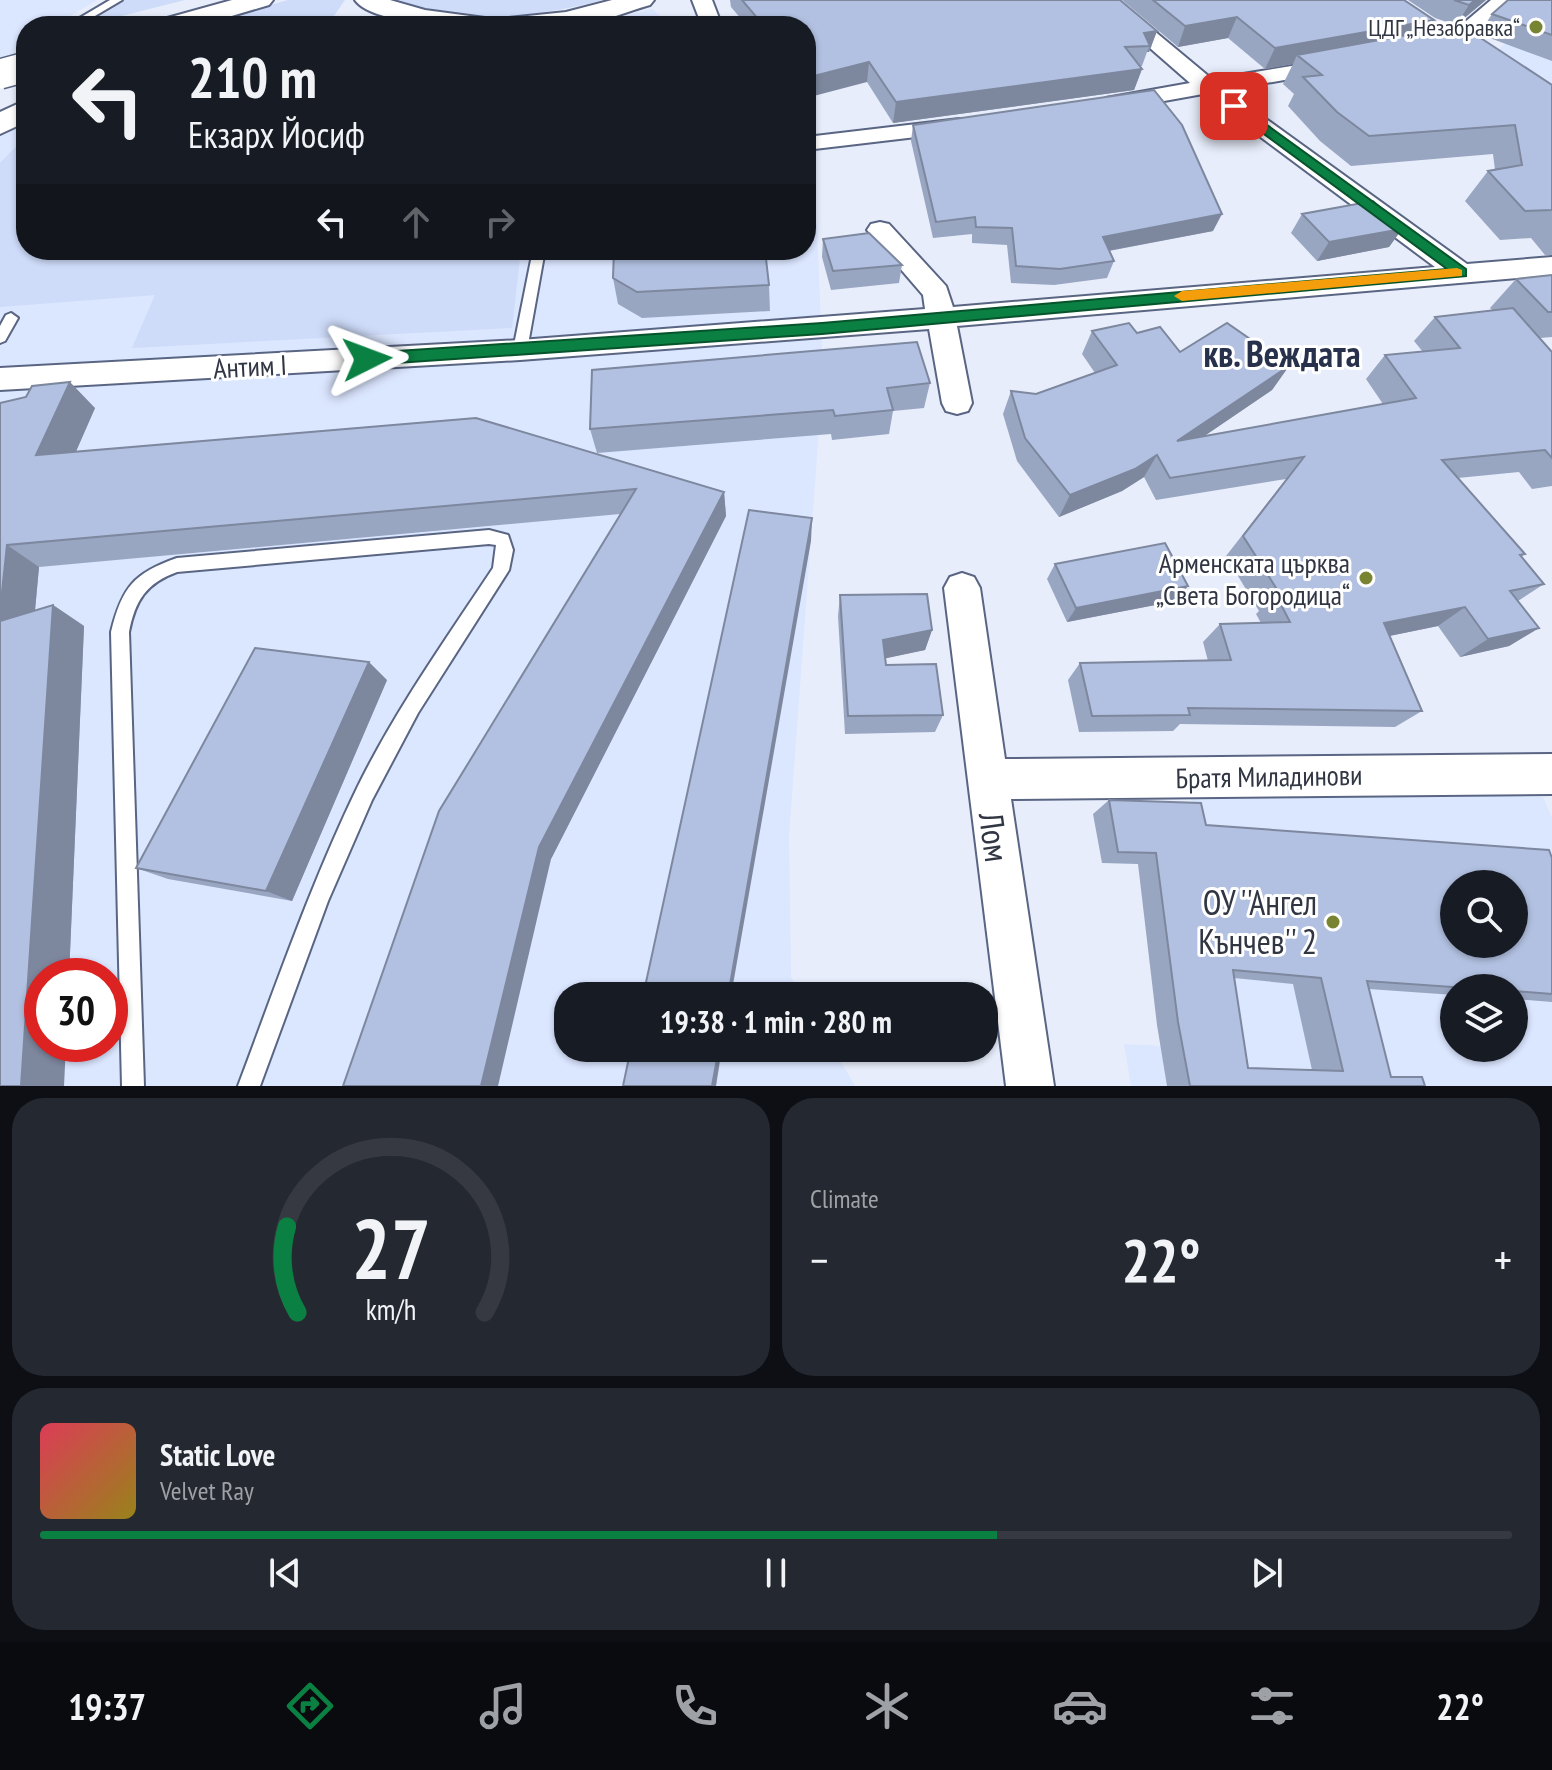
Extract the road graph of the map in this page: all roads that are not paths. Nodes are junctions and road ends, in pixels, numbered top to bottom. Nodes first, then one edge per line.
1 (117, 0) edge
2 (260, 0) edge
3 (641, 0) edge
4 (1105, 0) edge
5 (1503, 0) edge
6 (360, 6) edge
7 (89, 16) edge
8 (204, 16) edge
9 (417, 16) edge
10 (582, 16) edge
11 (1424, 26) edge
12 (1451, 44) junction
13 (1405, 52) edge
14 (1360, 60) edge
15 (1476, 61) edge
16 (16, 64) edge
17 (0, 77) edge
18 (1209, 88) junction
19 (1100, 105) edge
20 (975, 124) edge
21 (816, 141) edge
22 (880, 230) dead end
23 (537, 260) edge
24 (1552, 266) edge
25 (1461, 273) junction
26 (941, 316) junction
27 (11, 318) dead end
28 (0, 338) edge
29 (520, 350) junction
30 (0, 379) edge
31 (957, 403) dead end
32 (962, 588) dead end
33 (1552, 774) edge
34 (987, 779) junction
35 (133, 1086) edge
36 (249, 1086) edge
37 (1030, 1086) edge

1 - 7 lane
2 - 8 street
3 - 10 street
4 - 18 street
5 - 12 street
6 - 9 street
11 - 12 street
12 - 13 street
12 - 15 street
14 - 18 street
16 - 17 lane
18 - 19 street
18 - 25 street
20 - 21 street
22 - 26 street
23 - 29 lane
24 - 25 street, Антим I
25 - 26 street, Антим I
26 - 29 street, Антим I
26 - 31 street
27 - 28 lane
29 - 30 street, Антим I
32 - 34 street, Лом
33 - 34 street, Братя Миладинови
34 - 37 street, Лом
35 - 36 lane

